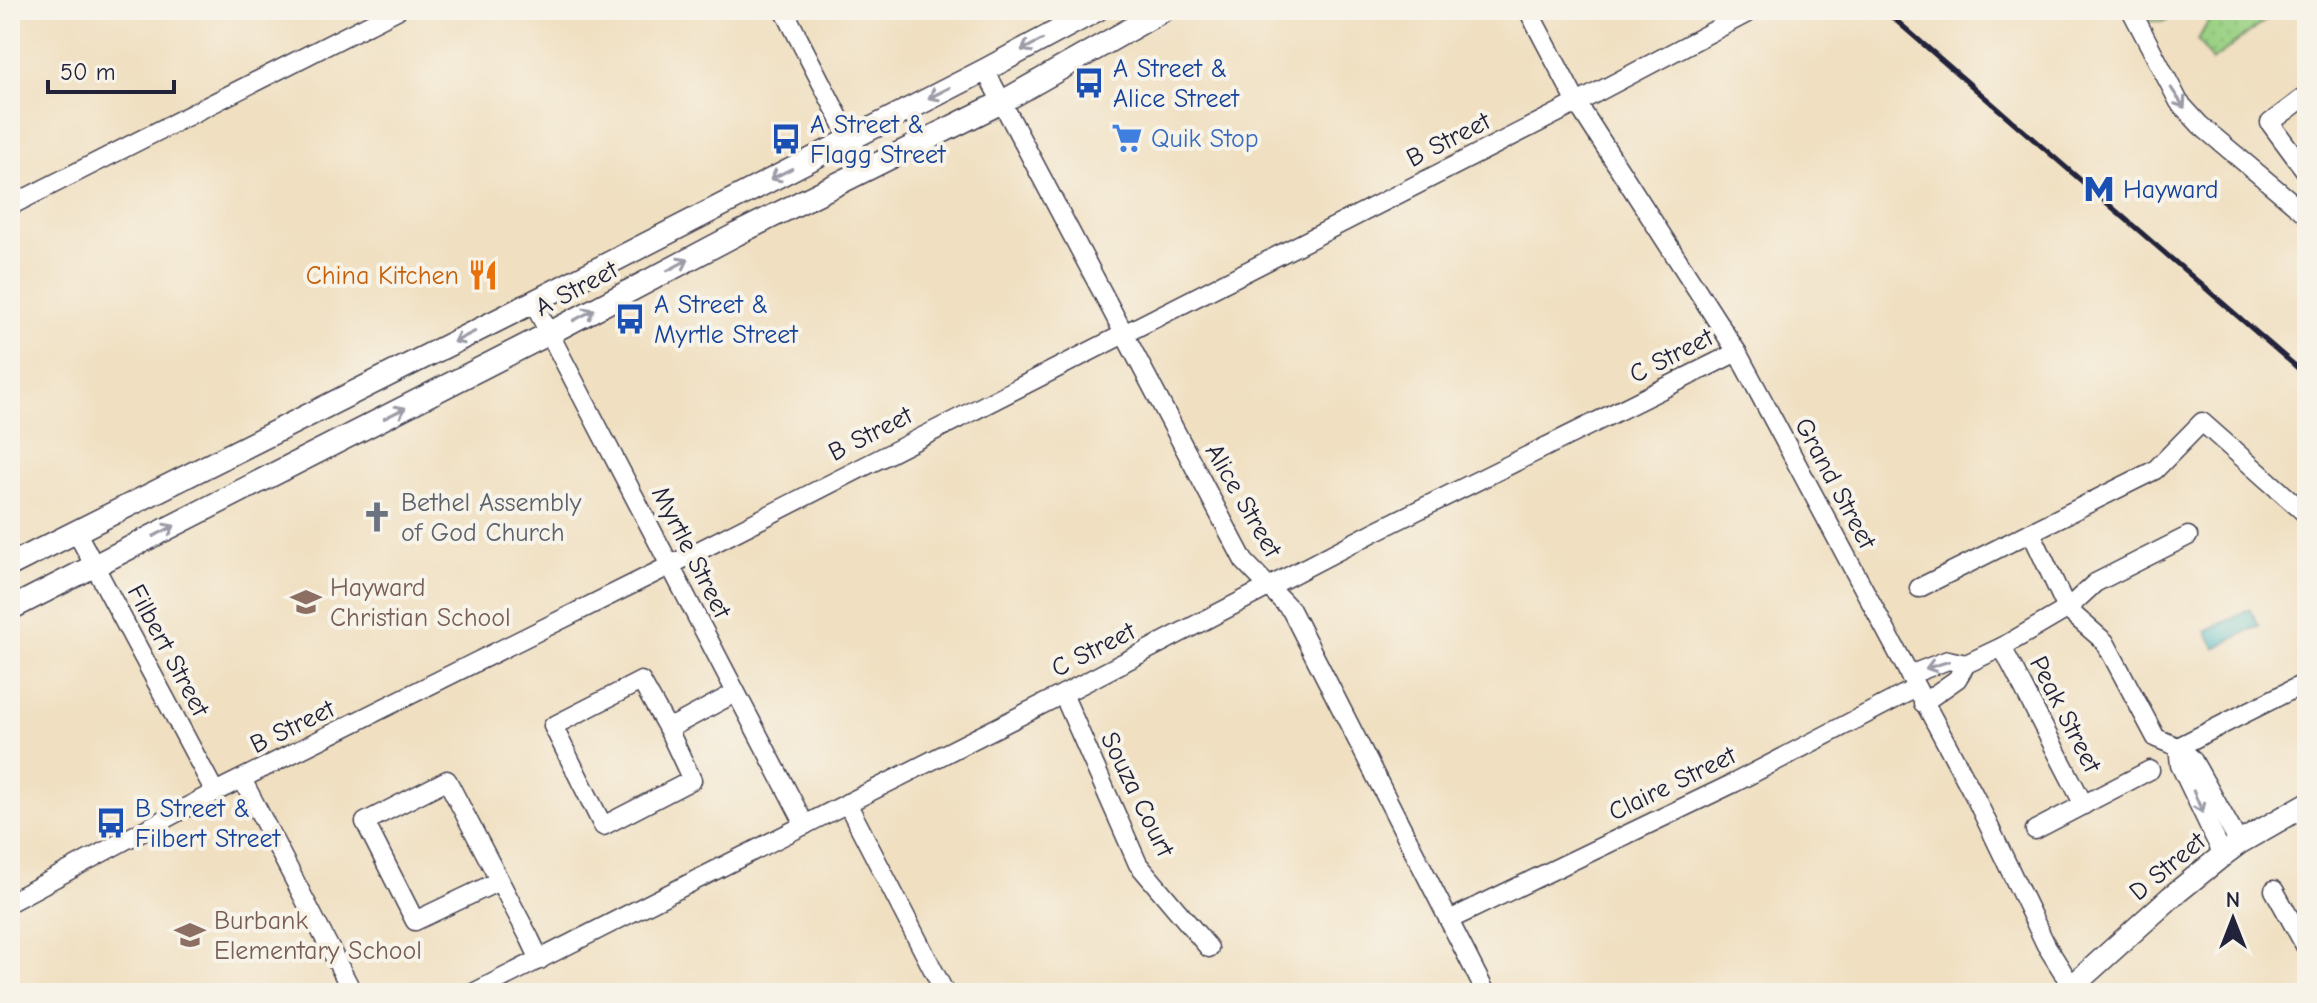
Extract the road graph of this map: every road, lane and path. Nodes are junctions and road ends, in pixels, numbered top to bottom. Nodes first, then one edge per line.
1 (397, 10) edge
2 (784, 10) edge
3 (1097, 10) edge
4 (1164, 10) edge
5 (1528, 10) edge
6 (1753, 10) edge
7 (2131, 10) edge
8 (985, 70) junction
9 (2307, 95) edge
10 (1002, 102) junction
11 (1577, 103) junction
12 (850, 139) junction
13 (866, 170) junction
14 (2307, 173) edge
15 (10, 206) edge
16 (2307, 215) edge
17 (533, 302) junction
18 (1124, 332) junction
19 (550, 333) junction
20 (1737, 352) junction
21 (2307, 515) edge
22 (2031, 532) junction
23 (77, 533) junction
24 (2188, 536) dead end
25 (10, 565) edge
26 (669, 566) junction
27 (94, 567) junction
28 (1268, 588) junction
29 (1919, 588) dead end
30 (10, 609) edge
31 (2067, 609) junction
32 (2002, 647) junction
33 (1966, 664) junction
34 (2307, 682) edge
35 (1916, 688) junction
36 (735, 693) junction
37 (1063, 694) junction
38 (668, 729) junction
39 (2178, 747) junction
40 (2150, 770) dead end
41 (242, 779) junction
42 (215, 792) junction
43 (847, 803) junction
44 (2307, 804) edge
45 (2084, 805) junction
46 (805, 825) junction
47 (2035, 830) dead end
48 (2231, 849) junction
49 (499, 881) junction
50 (2274, 890) dead end
51 (10, 902) edge
52 (2299, 914) edge
53 (1449, 920) junction
54 (1209, 948) dead end
55 (2307, 949) edge
56 (540, 960) junction
57 (2072, 992) edge
58 (353, 993) edge
59 (473, 993) edge
60 (945, 993) edge
61 (1486, 993) edge

1 - 15 street
2 - 12 street
3 -> 8 main road, A Street
4 - 10 main road, A Street
5 - 11 street, Grand Street
6 - 11 street, B Street
7 -> 16 street
8 - 10 street, Alice Street
8 -> 12 main road, A Street
9 - 14 street
10 - 13 main road, A Street
10 - 18 street, Alice Street
11 - 18 street, B Street
11 - 20 street, Grand Street
12 - 13 street
12 -> 17 main road, A Street
19 -> 13 main road, A Street
17 - 19 street, Myrtle Street
17 -> 23 main road, A Street
18 - 26 street, B Street
18 - 28 street, Alice Street
19 - 26 street, Myrtle Street
27 -> 19 main road, A Street
20 - 28 street, C Street
20 - 35 street, Grand Street
21 - 22 street
22 - 29 street
22 - 31 street
23 - 25 main road, A Street
23 - 27 street, Filbert Street
24 - 31 street
26 - 36 street, Myrtle Street
26 - 41 street, B Street
27 - 30 main road, A Street
27 - 42 street, Filbert Street
28 - 37 street, C Street
28 - 53 street, Alice Street
31 - 32 street
31 - 39 street
32 - 33 street
32 - 45 street, Peak Street
33 - 35 street
33 -> 35 street
34 - 39 street
35 - 53 street, Claire Street
35 - 57 street, Grand Street
36 - 38 street
36 - 46 street, Myrtle Street
37 - 43 street, C Street
37 - 54 street, Souza Court
38 - 38 street
39 - 48 street
40 - 45 street
41 - 42 street, B Street
41 - 58 street
42 - 51 street, B Street
43 - 46 street, C Street
43 - 60 street
44 - 48 main road, D Street
45 - 47 street
46 - 56 street, C Street
48 - 57 main road, D Street
49 - 49 street
49 - 56 street
50 - 52 street
52 - 55 street
53 - 61 street, Alice Street
56 - 59 street, C Street

